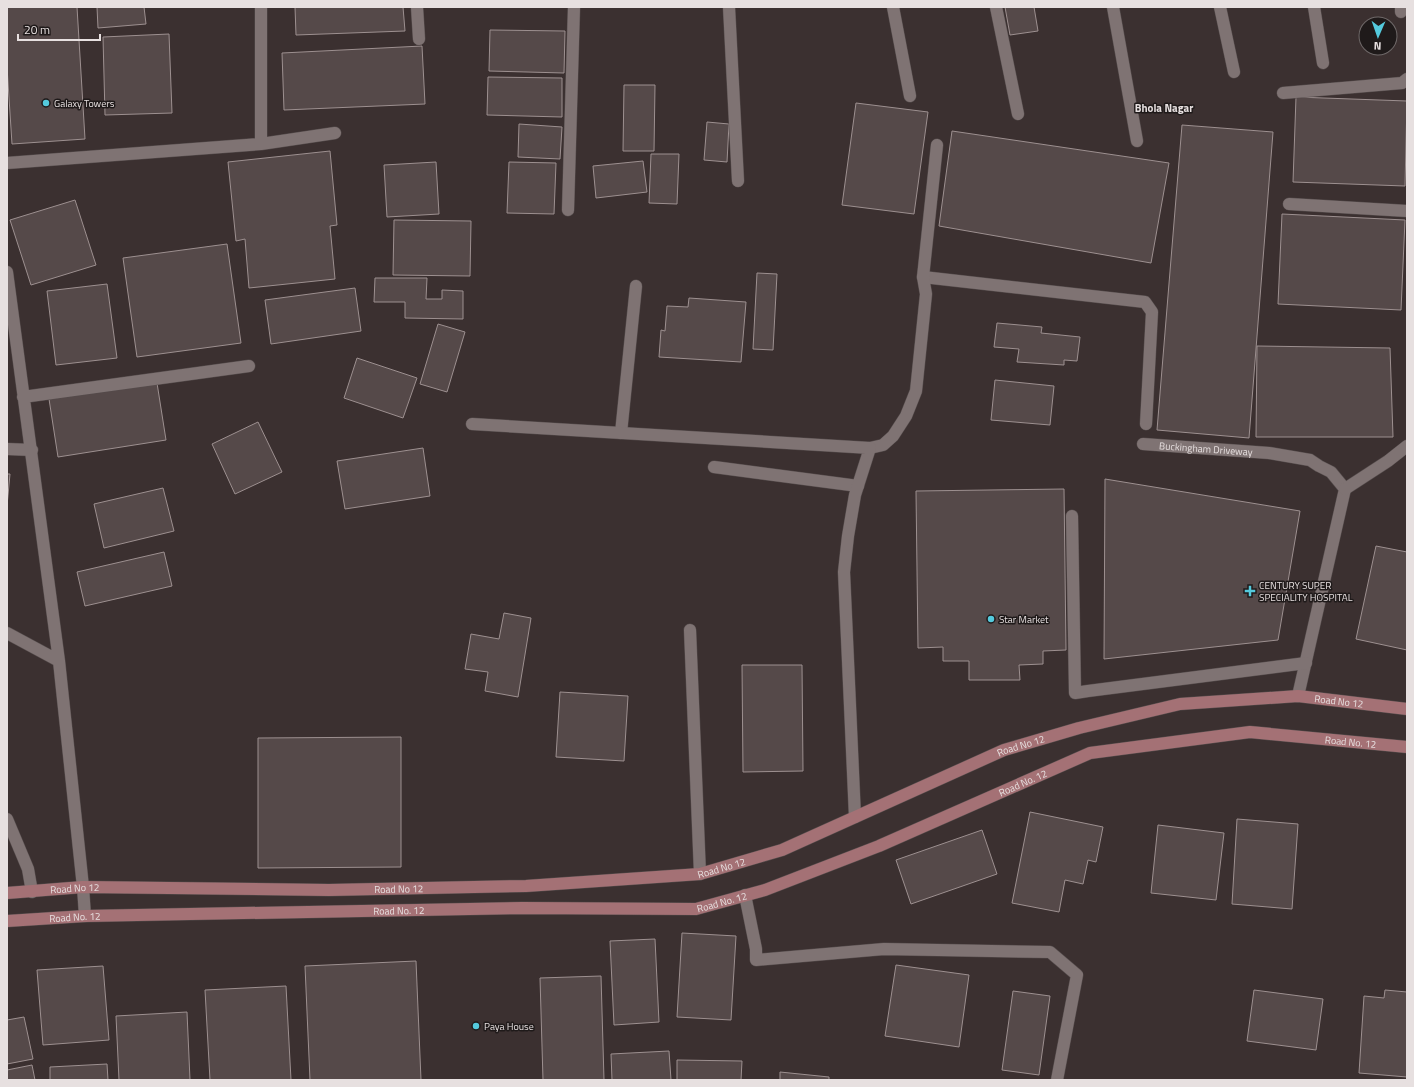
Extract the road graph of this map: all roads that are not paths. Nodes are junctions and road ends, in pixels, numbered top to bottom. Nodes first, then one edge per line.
1 (261, 7) edge
2 (417, 7) edge
3 (574, 7) edge
4 (729, 7) edge
5 (893, 7) edge
6 (996, 7) edge
7 (1114, 7) edge
8 (1220, 7) edge
9 (1314, 7) edge
10 (419, 38) dead end
11 (1323, 63) dead end
12 (1234, 72) dead end
13 (1407, 79) edge
14 (1283, 93) dead end
15 (910, 96) dead end
16 (1018, 114) dead end
17 (335, 133) dead end
18 (1137, 141) dead end
19 (261, 144) junction
20 (937, 145) dead end
21 (7, 163) edge
22 (738, 181) dead end
23 (1289, 204) dead end
24 (568, 210) dead end
25 (1407, 211) edge
26 (7, 272) edge
27 (923, 277) junction
28 (636, 286) dead end
29 (249, 366) dead end
30 (23, 397) junction
31 (472, 424) dead end
32 (1146, 424) dead end
33 (621, 433) junction
34 (1143, 444) dead end
35 (1407, 446) edge
36 (870, 448) junction
37 (7, 449) edge
38 (32, 450) junction
39 (714, 467) dead end
40 (858, 486) junction
41 (1345, 489) junction
42 (1072, 516) dead end
43 (690, 630) dead end
44 (7, 634) edge
45 (59, 661) junction
46 (1306, 663) junction
47 (1298, 696) junction
48 (1407, 709) edge
49 (1407, 747) edge
50 (855, 817) junction
51 (7, 819) edge
52 (700, 874) junction
53 (83, 887) junction
54 (32, 892) junction
55 (7, 893) edge
56 (745, 895) junction
57 (85, 916) junction
58 (7, 921) edge
59 (1057, 1080) edge

1 - 19 street
2 - 10 street
3 - 24 street
4 - 22 street
5 - 15 street
6 - 16 street
7 - 18 street
8 - 12 street
9 - 11 street
13 - 14 street
17 - 19 street
19 - 21 street
20 - 27 street
23 - 25 street
26 - 30 street
27 - 32 street
27 - 36 street
28 - 33 street
29 - 30 street
30 - 38 street
31 - 33 street
33 - 36 street
34 - 41 street, Buckingham Driveway
35 - 41 street
36 - 40 street
37 - 38 street
38 - 45 street
39 - 40 street
40 - 50 street
41 - 46 street
42 - 46 street
43 - 52 street
44 - 45 street
45 - 53 street
46 - 47 street
47 - 48 main road, Road No 12
47 - 50 main road, Road No 12
49 - 56 main road, Road No. 12
50 - 52 main road, Road No 12
51 - 54 street
52 - 53 main road, Road No 12
53 - 54 main road, Road No 12
53 - 57 street
54 - 55 main road, Road No 12
56 - 57 main road, Road No. 12
56 - 59 street
57 - 58 main road, Road No. 12

